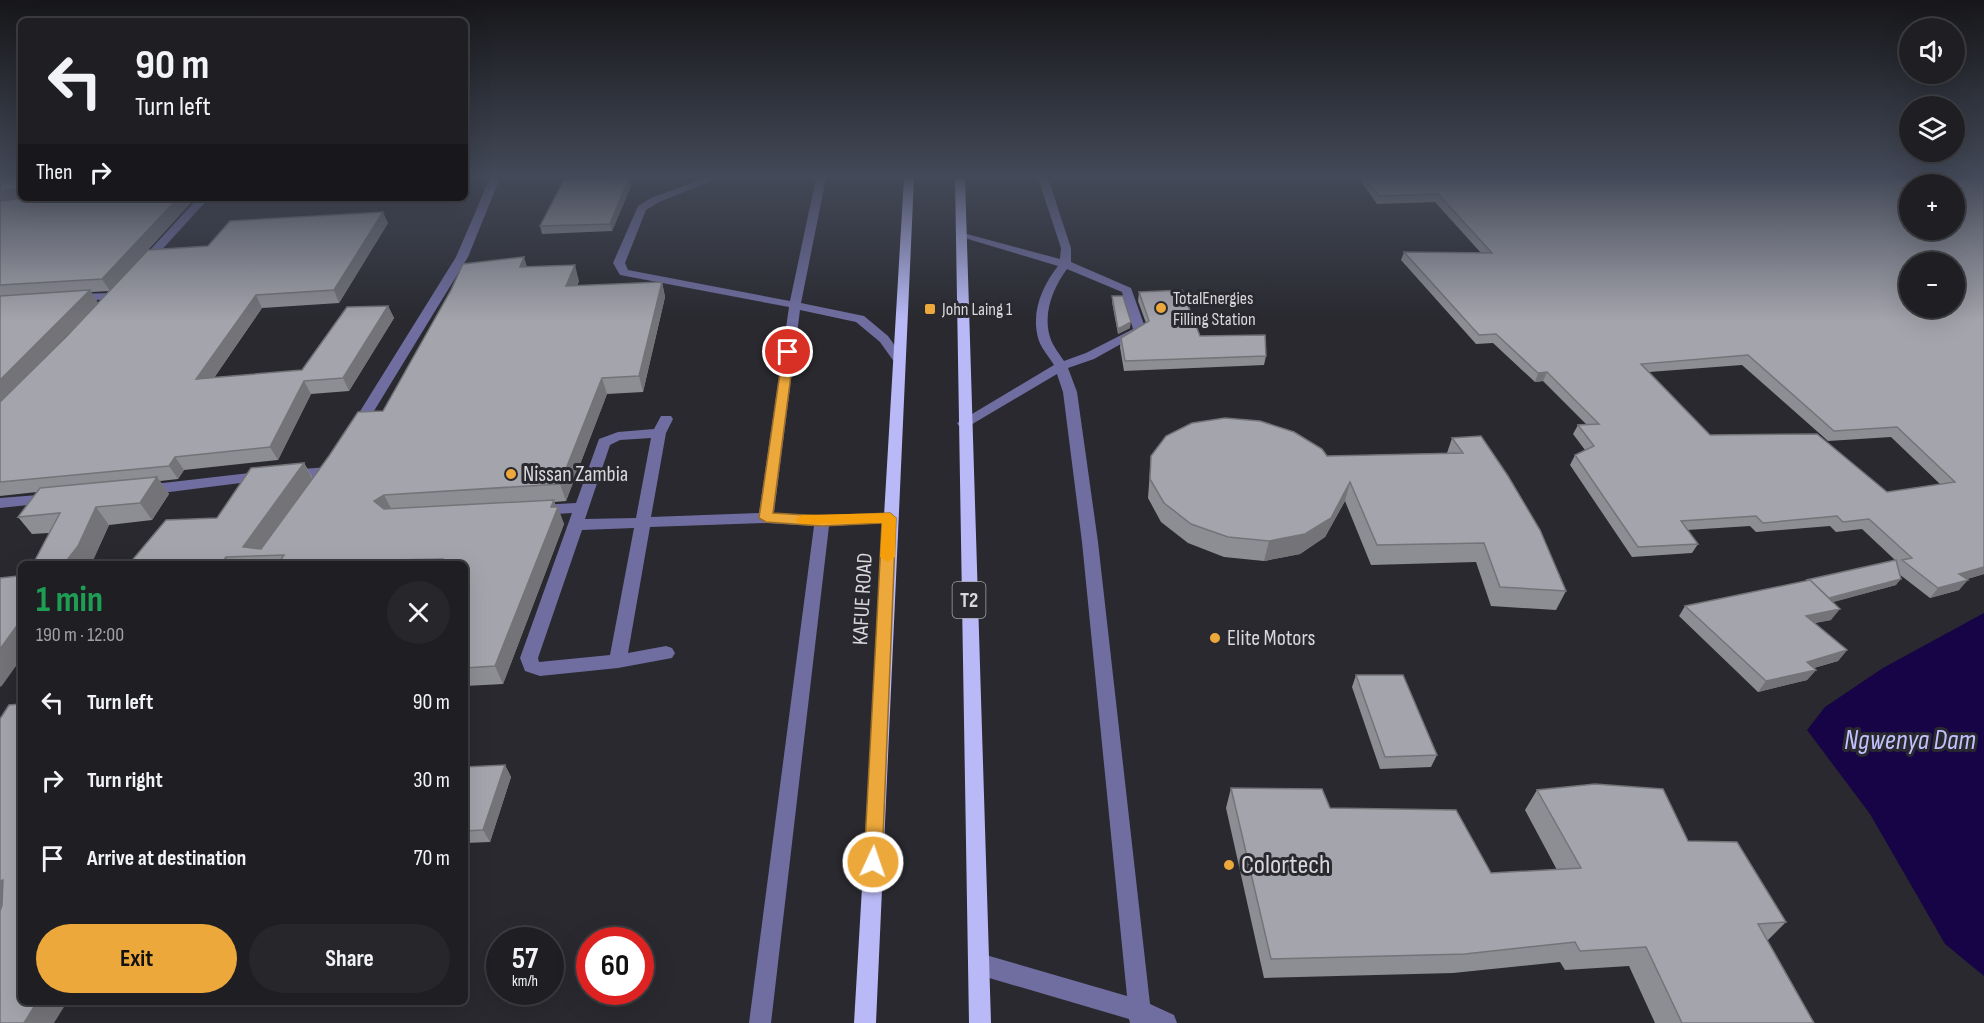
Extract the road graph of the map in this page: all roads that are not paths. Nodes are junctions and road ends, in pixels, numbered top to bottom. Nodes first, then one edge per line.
1 (179, 226) edge
2 (475, 226) edge
3 (635, 226) edge
4 (811, 226) edge
5 (906, 226) edge
6 (962, 226) edge
7 (1059, 226) edge
8 (963, 236) junction
9 (1065, 264) junction
10 (138, 270) edge
11 (61, 299) edge
12 (795, 305) junction
13 (99, 312) edge
14 (899, 360) junction
15 (1061, 366) junction
16 (964, 423) junction
17 (347, 443) edge
18 (134, 491) edge
19 (316, 491) edge
20 (68, 498) edge
21 (0, 502) edge
22 (582, 508) junction
23 (523, 512) edge
24 (766, 518) junction
25 (890, 518) junction
26 (822, 521) junction
27 (641, 523) junction
28 (576, 525) junction
29 (666, 653) dead end
30 (618, 661) junction
31 (979, 964) junction
32 (1141, 1017) edge
33 (760, 1023) edge
34 (865, 1023) edge
35 (980, 1023) edge
36 (1166, 1023) edge

1 - 10 street
2 - 17 street
3 - 12 street
4 - 12 street
5 - 14 main road, KAFUE ROAD
6 - 8 main road, T2
7 - 9 street
8 - 9 street
8 - 16 main road, T2
9 - 15 street
9 - 15 street
11 - 13 street
12 - 14 street
12 - 24 street
14 - 25 main road, KAFUE ROAD
15 - 16 street
15 - 32 street
16 - 31 main road, T2
18 - 19 street
20 - 21 street
22 - 23 street
22 - 27 street
22 - 28 street
24 - 26 street
24 - 27 street
25 - 26 street
25 - 34 main road, KAFUE ROAD
26 - 33 street
27 - 28 street
27 - 30 street
28 - 30 street
29 - 30 street
31 - 32 street
31 - 35 main road, T2
32 - 36 street

